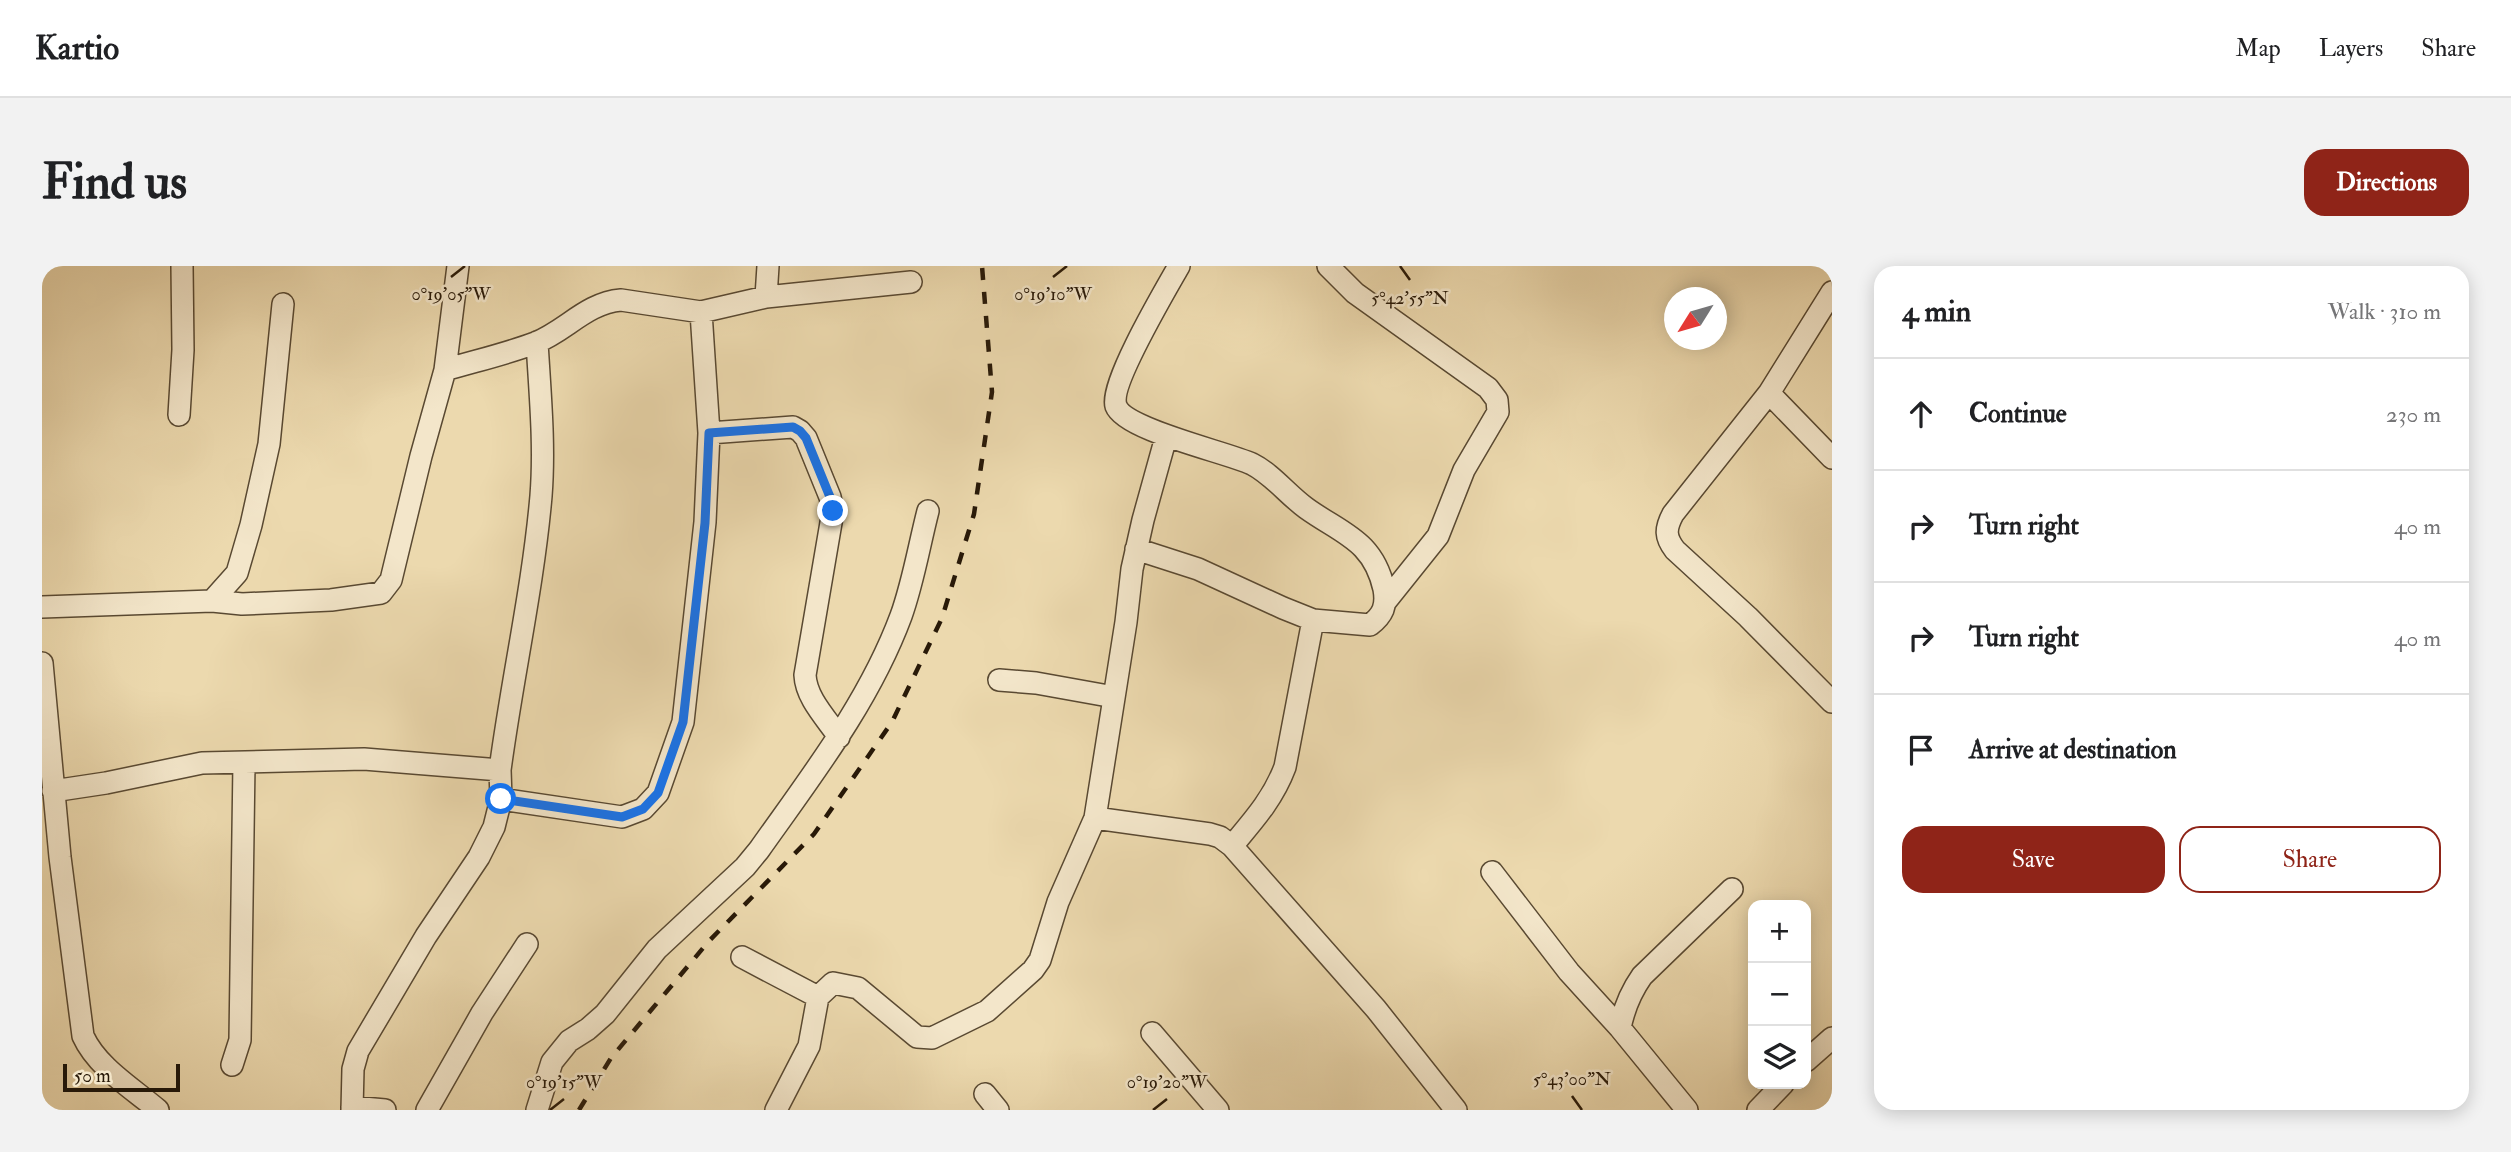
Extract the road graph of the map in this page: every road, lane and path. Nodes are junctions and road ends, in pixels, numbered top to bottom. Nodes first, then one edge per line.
1 (182, 266) edge
2 (458, 266) edge
3 (768, 266) edge
4 (1179, 266) edge
5 (1328, 266) edge
6 (911, 282) dead end
7 (1832, 292) edge
8 (766, 297) junction
9 (283, 304) dead end
10 (701, 312) junction
11 (537, 342) junction
12 (445, 370) junction
13 (1769, 393) junction
14 (179, 415) dead end
15 (709, 433) junction
16 (1166, 437) junction
17 (1832, 458) edge
18 (928, 512) dead end
19 (1136, 549) junction
20 (212, 601) junction
21 (1386, 601) junction
22 (42, 607) edge
23 (1313, 620) junction
24 (42, 663) edge
25 (999, 680) dead end
26 (1114, 697) junction
27 (1832, 702) edge
28 (839, 737) junction
29 (244, 763) junction
30 (500, 770) junction
31 (53, 790) junction
32 (501, 799) junction
33 (1094, 818) junction
34 (1231, 846) junction
35 (1492, 872) dead end
36 (1732, 890) dead end
37 (527, 944) dead end
38 (742, 957) dead end
39 (818, 997) junction
40 (1620, 1028) junction
41 (1152, 1033) dead end
42 (1832, 1038) edge
43 (1811, 1057) edge
44 (232, 1065) dead end
45 (1778, 1089) edge
46 (352, 1108) edge
47 (158, 1110) edge
48 (385, 1110) edge
49 (426, 1110) edge
50 (537, 1110) edge
51 (776, 1110) edge
52 (1218, 1110) edge
53 (1456, 1110) edge
54 (1687, 1110) edge
55 (1758, 1110) edge

1 - 14 street
2 - 12 street
3 - 8 street
4 - 16 street
5 - 21 street
6 - 8 street
7 - 13 street
8 - 10 street
9 - 20 street
10 - 11 street
10 - 15 street
11 - 12 street
11 - 30 street
12 - 20 street
13 - 17 street
13 - 27 street
15 - 28 street
15 - 32 street
16 - 19 street
16 - 21 street
18 - 28 street
19 - 23 street
19 - 26 street
20 - 22 street
21 - 23 street
23 - 34 street
24 - 31 street
25 - 26 street
26 - 33 street
28 - 50 street
29 - 30 street
29 - 31 street
29 - 44 street
30 - 32 street
31 - 47 street
32 - 46 street
33 - 34 street
33 - 39 street
34 - 53 street
35 - 40 street
36 - 40 street
37 - 49 street
38 - 39 street
39 - 51 street
40 - 54 street
41 - 52 street
42 - 43 street
45 - 55 street
46 - 48 street

